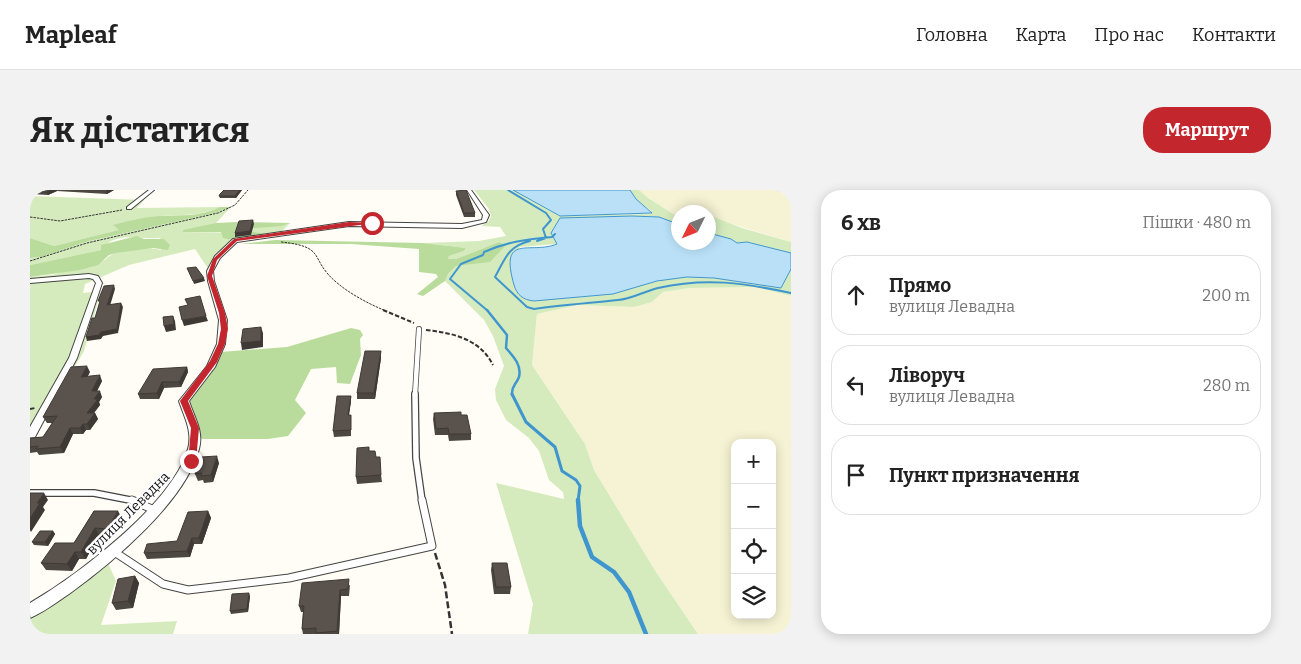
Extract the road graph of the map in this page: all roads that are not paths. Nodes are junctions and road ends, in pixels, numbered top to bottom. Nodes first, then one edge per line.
1 (152, 190) edge
2 (469, 190) edge
3 (129, 208) road end
4 (30, 281) edge
5 (419, 329) road end
6 (30, 437) edge
7 (30, 493) edge
8 (154, 510) junction
9 (112, 551) junction
10 (30, 611) edge

1 - 3 street
2 - 8 street, вулиця Левадна
4 - 6 street
5 - 9 lane
7 - 8 lane
8 - 9 street, вулиця Левадна
9 - 10 street, вулиця Левадна

